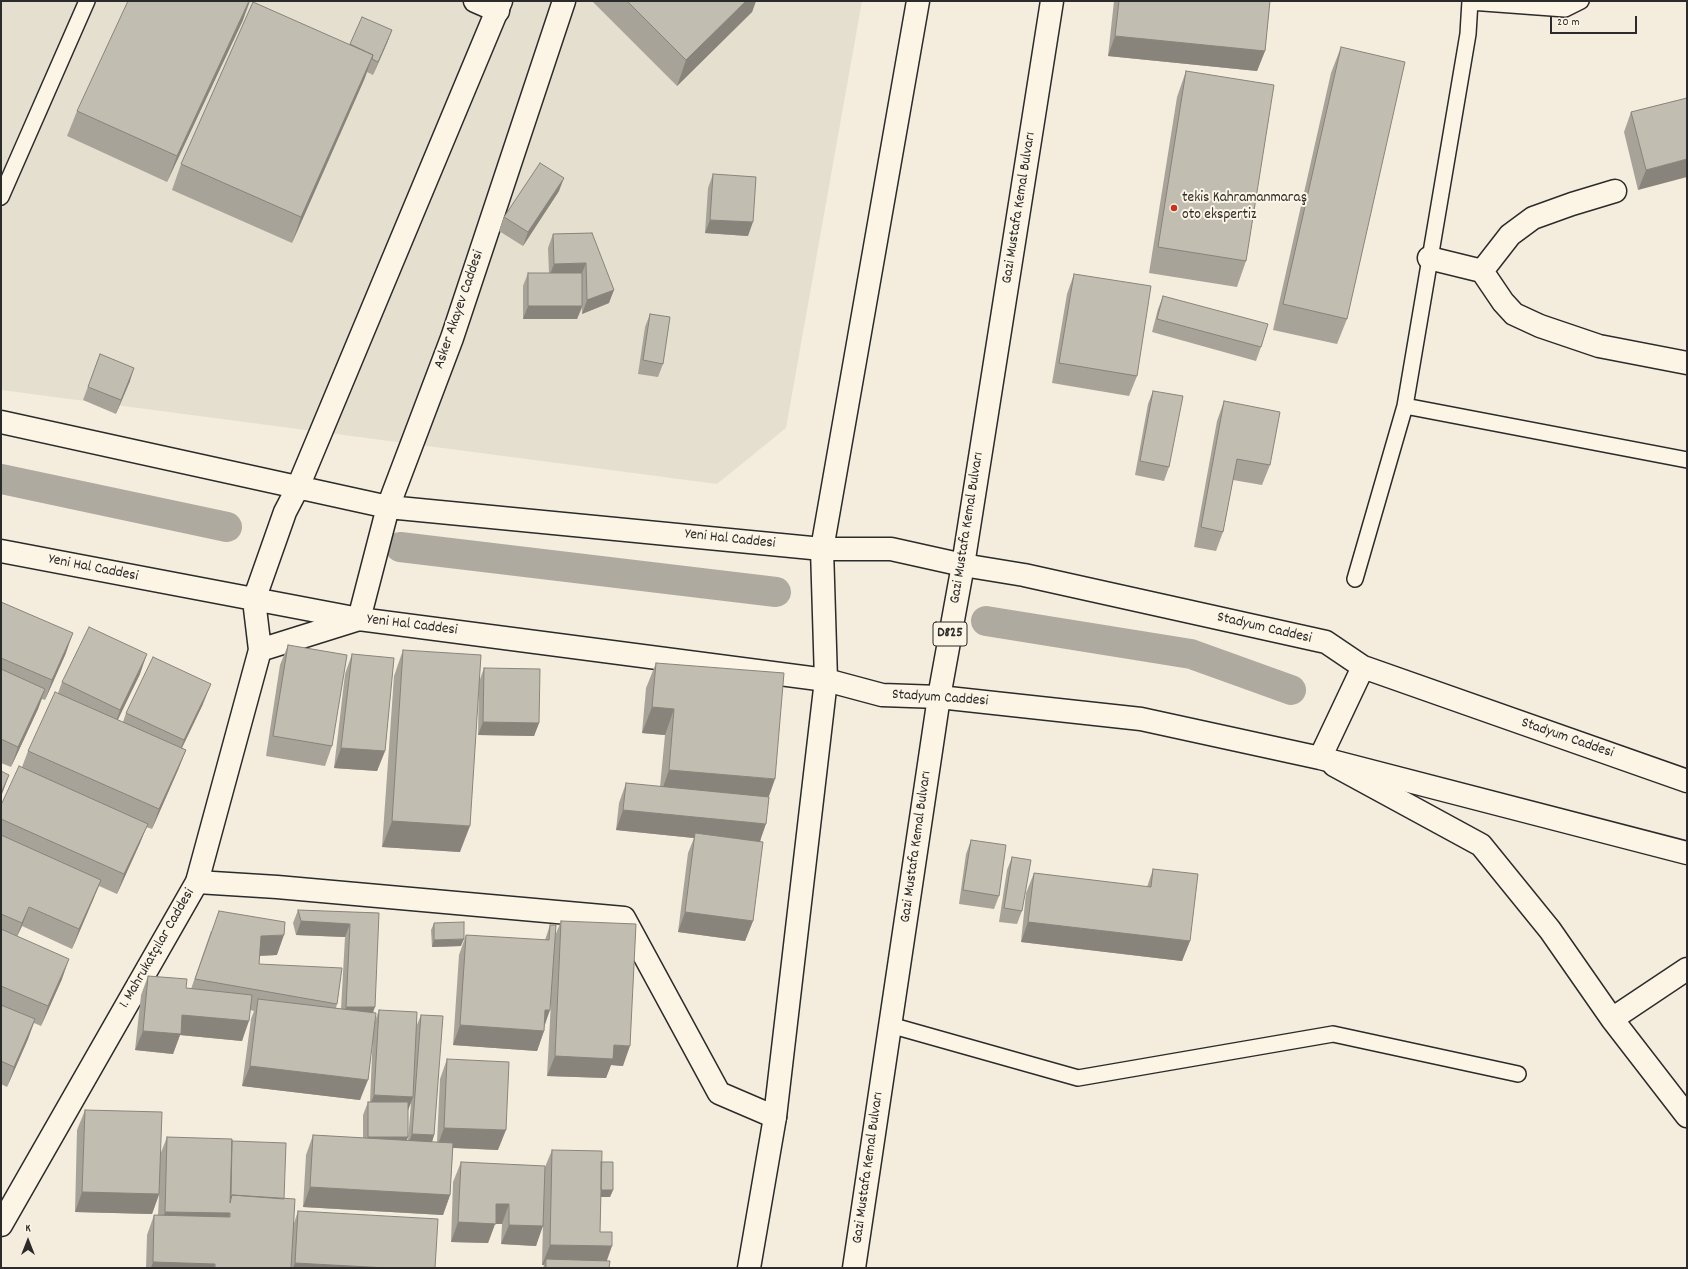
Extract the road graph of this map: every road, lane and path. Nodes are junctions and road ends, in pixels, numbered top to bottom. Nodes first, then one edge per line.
1 (87, 1) edge
2 (475, 1) edge
3 (564, 1) edge
4 (918, 1) edge
5 (1052, 1) edge
6 (1470, 1) edge
7 (1581, 1) edge
8 (500, 6) edge
9 (1615, 190) dead end
10 (1, 197) edge
11 (1430, 258) junction
12 (1482, 271) junction
13 (1687, 363) edge
14 (1404, 406) junction
15 (1, 422) edge
16 (1687, 460) edge
17 (298, 487) junction
18 (388, 507) junction
19 (822, 549) junction
20 (1, 551) edge
21 (963, 565) junction
22 (1355, 579) dead end
23 (254, 600) junction
24 (359, 620) junction
25 (260, 650) junction
26 (1363, 667) junction
27 (826, 680) junction
28 (939, 697) junction
29 (1320, 758) junction
30 (1687, 781) edge
31 (1687, 853) edge
32 (197, 882) junction
33 (1687, 969) edge
34 (1612, 1019) junction
35 (890, 1025) junction
36 (1518, 1074) dead end
37 (1687, 1116) edge
38 (775, 1117) junction
39 (1, 1225) edge
40 (749, 1268) edge
41 (854, 1268) edge

1 - 10 lane
2 - 8 main road
3 - 18 main road, Asker Akayev Caddesi
4 - 19 main road
5 - 21 main road, Gazi Mustafa Kemal Bulvarı / D825
6 - 7 lane
6 - 11 lane
8 - 17 main road
9 - 12 main road
11 - 12 main road
11 - 14 lane
12 - 13 main road
14 - 16 lane
14 - 22 lane
15 - 17 main road, Yeni Hal Caddesi
17 - 18 main road, Yeni Hal Caddesi
17 - 23 main road
18 - 19 main road, Yeni Hal Caddesi
18 - 24 main road, Asker Akayev Caddesi
19 - 21 main road, Stadyum Caddesi
19 - 27 main road
20 - 23 main road, Yeni Hal Caddesi
21 - 26 main road, Stadyum Caddesi
21 - 28 main road, Gazi Mustafa Kemal Bulvarı / D825
23 - 24 main road, Yeni Hal Caddesi
23 - 25 main road, 1. Mahrukatçılar Caddesi
24 - 25 main road
24 - 27 main road, Yeni Hal Caddesi
25 - 32 main road, 1. Mahrukatçılar Caddesi
26 - 29 main road
26 - 30 main road, Stadyum Caddesi
27 - 28 main road, Stadyum Caddesi
27 - 38 main road
28 - 29 main road, Stadyum Caddesi
28 - 35 main road, Gazi Mustafa Kemal Bulvarı / D825
29 - 31 main road, Stadyum Caddesi
29 - 34 main road
32 - 38 main road
32 - 39 main road, 1. Mahrukatçılar Caddesi
33 - 34 main road
34 - 37 main road
35 - 36 lane
35 - 41 main road, Gazi Mustafa Kemal Bulvarı / D825
38 - 40 main road

